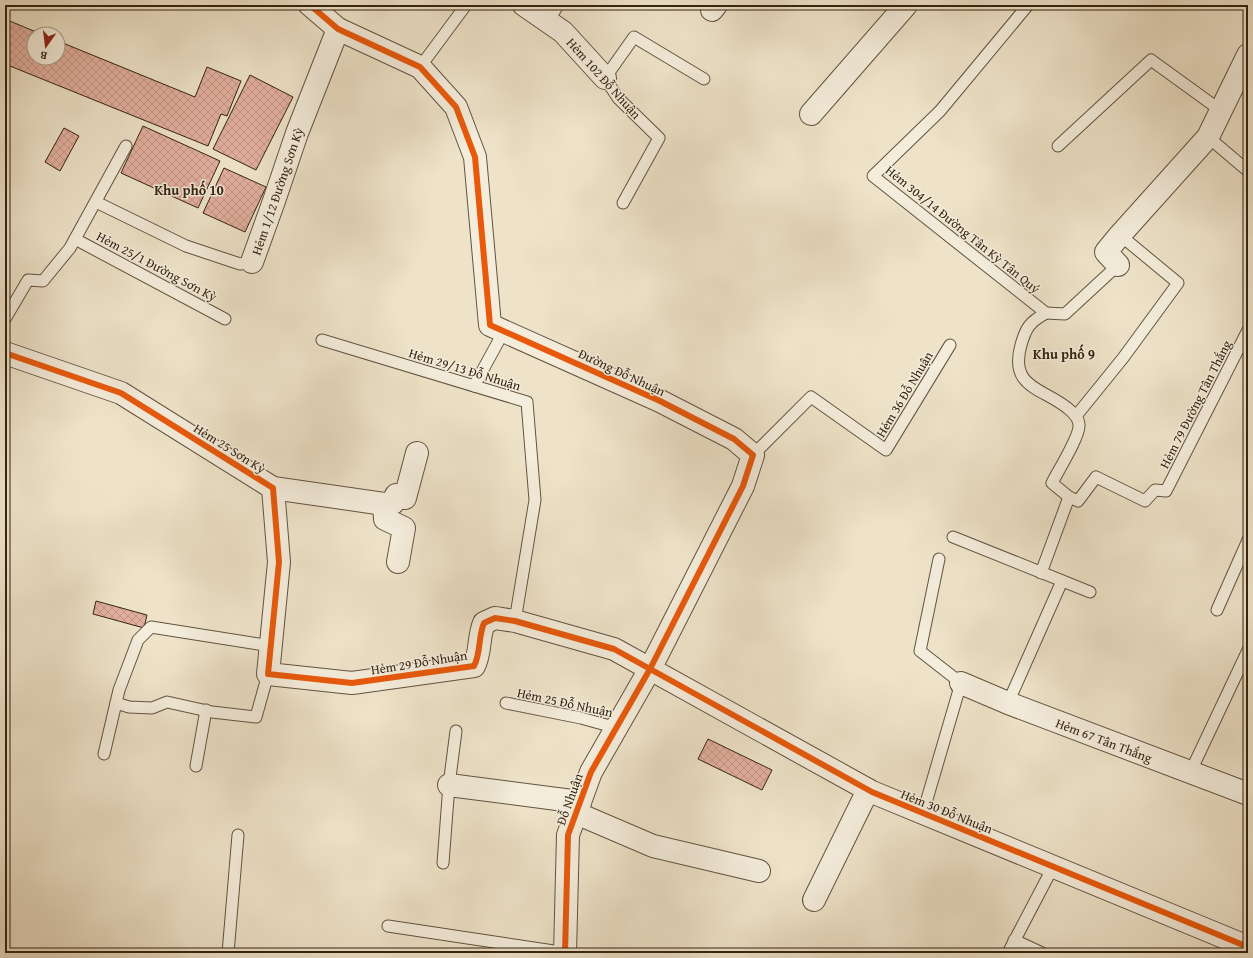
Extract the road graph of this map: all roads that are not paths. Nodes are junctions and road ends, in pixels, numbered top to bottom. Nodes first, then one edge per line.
1 (310, 5) edge
2 (466, 5) edge
3 (524, 5) edge
4 (906, 5) edge
5 (1028, 5) edge
6 (553, 13) edge
7 (338, 28) junction
8 (1248, 55) edge
9 (420, 67) junction
10 (605, 78) junction
11 (704, 79) dead end
12 (1220, 110) junction
13 (811, 114) dead end
14 (1208, 137) junction
15 (126, 146) dead end
16 (1058, 146) dead end
17 (1248, 171) edge
18 (96, 202) junction
19 (623, 203) dead end
20 (1120, 235) junction
21 (75, 239) junction
22 (252, 262) joint
23 (1118, 265) joint
24 (1046, 313) junction
25 (5, 319) edge
26 (226, 319) dead end
27 (1248, 330) edge
28 (504, 331) junction
29 (322, 340) dead end
30 (950, 346) dead end
31 (5, 353) edge
32 (474, 386) junction
33 (1076, 416) junction
34 (417, 453) dead end
35 (753, 455) junction
36 (273, 488) junction
37 (1069, 497) junction
38 (384, 504) junction
39 (952, 537) dead end
40 (1248, 540) edge
41 (939, 560) dead end
42 (398, 562) dead end
43 (1041, 573) junction
44 (1062, 581) junction
45 (1090, 592) dead end
46 (1217, 610) dead end
47 (515, 621) junction
48 (271, 646) junction
49 (1248, 650) edge
50 (650, 669) junction
51 (268, 674) junction
52 (961, 683) junction
53 (116, 703) junction
54 (506, 703) dead end
55 (1008, 703) junction
56 (206, 710) junction
57 (617, 728) junction
58 (456, 731) dead end
59 (104, 754) dead end
60 (196, 766) dead end
61 (1190, 773) junction
62 (449, 785) junction
63 (868, 790) junction
64 (1248, 794) edge
65 (578, 807) junction
66 (923, 813) junction
67 (238, 835) dead end
68 (443, 863) dead end
69 (1053, 867) junction
70 (758, 872) dead end
71 (814, 900) dead end
72 (388, 926) dead end
73 (1014, 940) junction
74 (1248, 947) edge
75 (228, 953) edge
76 (566, 953) edge
77 (1008, 953) edge
78 (1042, 953) edge

1 - 7 street
2 - 9 lane
3 - 6 street, Hẻm 102 Đỗ Nhuận
4 - 13 street
5 - 24 lane, Hẻm 304/14 Đường Tân Kỳ Tân Quý
6 - 10 street, Hẻm 102 Đỗ Nhuận
7 - 9 street
7 - 22 street, Hẻm 1/12 Đường Sơn Kỳ
8 - 12 street
9 - 28 street, Đường Đỗ Nhuận
10 - 11 lane
10 - 19 lane, Hẻm 102 Đỗ Nhuận
12 - 14 street
12 - 16 lane
14 - 17 lane
14 - 20 street
15 - 18 lane, Hẻm 25/1 Đường Sơn Kỳ
18 - 21 lane, Hẻm 25/1 Đường Sơn Kỳ
18 - 22 lane, Hẻm 1/12 Đường Sơn Kỳ
20 - 23 street
20 - 33 lane
21 - 25 lane, Hẻm 25/1 Đường Sơn Kỳ
21 - 26 lane, Hẻm 25/1 Đường Sơn Kỳ
23 - 24 lane
24 - 33 lane
27 - 37 lane, Hẻm 79 Đường Tân Thắng
28 - 32 lane
28 - 35 street, Đường Đỗ Nhuận
29 - 32 lane, Hẻm 29/13 Đỗ Nhuận
30 - 35 lane, Hẻm 36 Đỗ Nhuận
31 - 36 street, Hẻm 25 Sơn Kỳ
32 - 47 lane, Hẻm 29/13 Đỗ Nhuận
33 - 37 lane
34 - 38 street
35 - 50 street
36 - 38 street
36 - 48 street, Hẻm 25 Sơn Kỳ
37 - 43 lane
38 - 42 street
39 - 43 lane
40 - 46 lane
41 - 52 lane
43 - 44 lane
44 - 45 lane
44 - 55 lane
47 - 50 street, Hẻm 29 Đỗ Nhuận
47 - 51 street, Hẻm 29 Đỗ Nhuận
48 - 51 street, Hẻm 25 Sơn Kỳ
48 - 53 lane
49 - 61 lane
50 - 57 street, Đỗ Nhuận
50 - 63 street, Hẻm 30 Đỗ Nhuận
51 - 56 lane
52 - 55 street, Hẻm 67 Tân Thắng
52 - 66 lane
53 - 56 lane
53 - 59 lane
54 - 57 lane, Hẻm 25 Đỗ Nhuận
55 - 61 street, Hẻm 67 Tân Thắng
56 - 60 lane
57 - 65 street, Đỗ Nhuận
58 - 62 lane
61 - 64 street, Hẻm 67 Tân Thắng
62 - 65 street
62 - 68 lane
63 - 66 street, Hẻm 30 Đỗ Nhuận
63 - 71 street
65 - 70 street
65 - 76 street, Đỗ Nhuận
66 - 69 street, Hẻm 30 Đỗ Nhuận
67 - 75 lane
69 - 73 lane
69 - 74 street, Hẻm 30 Đỗ Nhuận
72 - 76 lane
73 - 77 lane
73 - 78 lane

